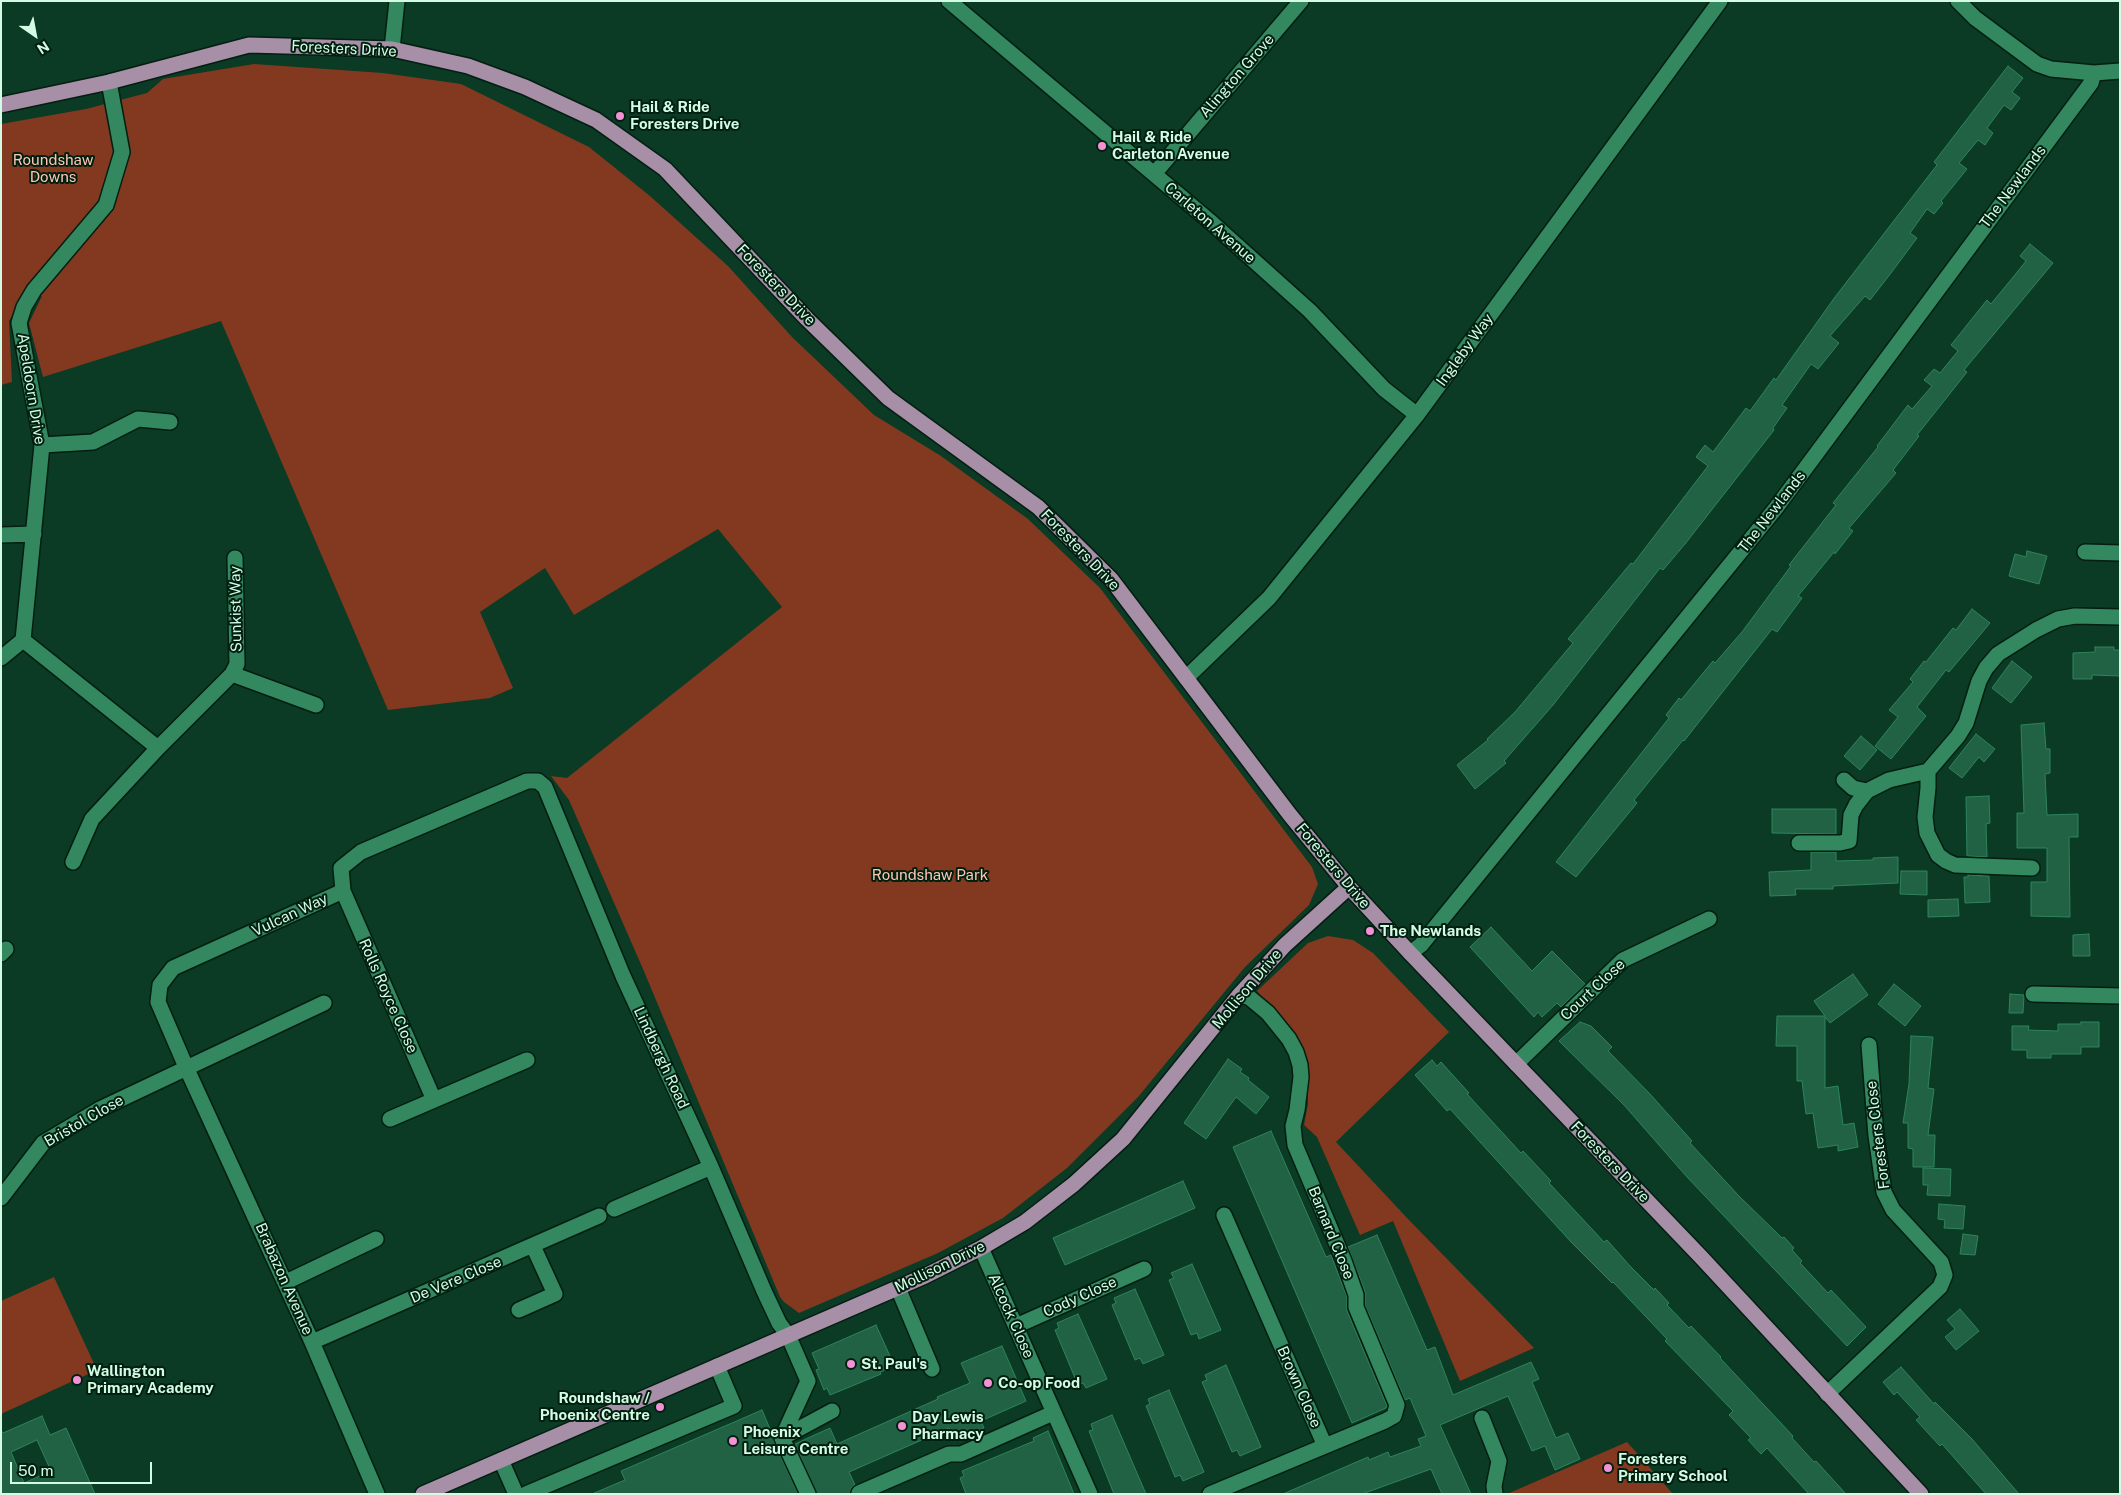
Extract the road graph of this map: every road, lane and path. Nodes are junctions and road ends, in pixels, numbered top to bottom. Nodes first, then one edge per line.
1 (397, 1) edge
2 (949, 1) edge
3 (1301, 1) edge
4 (1720, 1) edge
5 (1958, 1) edge
6 (392, 49) junction
7 (2120, 71) edge
8 (2094, 73) junction
9 (109, 82) junction
10 (1, 105) edge
11 (1154, 174) junction
12 (1418, 415) junction
13 (170, 422) dead end
14 (42, 445) junction
15 (34, 534) junction
16 (1, 535) edge
17 (2085, 552) dead end
18 (2120, 553) edge
19 (235, 558) dead end
20 (2120, 617) edge
21 (23, 640) junction
22 (1, 658) edge
23 (232, 674) junction
24 (1186, 678) junction
25 (316, 705) dead end
26 (158, 748) junction
27 (1928, 771) junction
28 (1844, 780) dead end
29 (538, 781) joint
30 (1867, 792) junction
31 (1798, 843) dead end
32 (73, 862) dead end
33 (2032, 868) dead end
34 (1349, 886) junction
35 (343, 891) junction
36 (1709, 919) dead end
37 (1410, 953) junction
38 (1240, 994) junction
39 (2033, 994) dead end
40 (2120, 996) edge
41 (324, 1003) dead end
42 (1869, 1045) dead end
43 (527, 1060) dead end
44 (1516, 1064) junction
45 (186, 1067) junction
46 (434, 1100) junction
47 (390, 1119) dead end
48 (711, 1167) junction
49 (1, 1198) edge
50 (614, 1209) dead end
51 (1224, 1215) dead end
52 (599, 1216) dead end
53 (376, 1239) dead end
54 (533, 1246) junction
55 (981, 1248) junction
56 (1144, 1269) dead end
57 (286, 1282) junction
58 (898, 1288) junction
59 (520, 1310) dead end
60 (1016, 1326) junction
61 (788, 1335) junction
62 (312, 1342) junction
63 (717, 1366) junction
64 (932, 1369) dead end
65 (1827, 1394) junction
66 (832, 1411) dead end
67 (1054, 1413) junction
68 (1482, 1418) dead end
69 (782, 1438) junction
70 (1325, 1446) junction
71 (501, 1460) junction
72 (1218, 1492) edge
73 (859, 1493) edge
74 (376, 1494) edge
75 (423, 1494) edge
76 (516, 1494) edge
77 (526, 1494) edge
78 (808, 1494) edge
79 (1090, 1494) edge
80 (1495, 1494) edge
81 (1921, 1494) edge

1 - 6 street
2 - 11 street, Carleton Avenue
3 - 11 street, Alington Grove
4 - 12 street, Ingleby Way
5 - 8 street
6 - 9 main road, Foresters Drive
6 - 24 main road, Foresters Drive
7 - 8 street
8 - 37 street, The Newlands
9 - 10 main road, Foresters Drive
9 - 14 street, Apeldoorn Drive
11 - 12 street, Carleton Avenue
12 - 24 street, Ingleby Way
13 - 14 street
14 - 15 street, Apeldoorn Drive
15 - 16 street
15 - 21 street, Apeldoorn Drive
17 - 18 street
19 - 23 street, Sunkist Way
20 - 27 street
21 - 22 street
21 - 26 street
23 - 25 street
23 - 26 street, Sunkist Way
24 - 34 main road, Foresters Drive
26 - 32 street, Sunkist Way
27 - 30 street
27 - 33 street
28 - 30 street
29 - 35 street, Vulcan Way
29 - 48 street, Lindbergh Road
30 - 31 street
34 - 37 main road, Foresters Drive
34 - 38 main road, Mollison Drive
35 - 45 street, Vulcan Way
35 - 46 street, Rolls Royce Close
36 - 44 street, Court Close
37 - 44 main road, Foresters Drive
38 - 55 main road, Mollison Drive
38 - 70 street, Barnard Close
39 - 40 street
41 - 45 street, Bristol Close
42 - 65 street, Foresters Close
43 - 46 street
44 - 65 main road, Foresters Drive
45 - 49 street, Bristol Close
45 - 57 street, Brabazon Avenue
46 - 47 street
48 - 50 street
48 - 61 street, Lindbergh Road
51 - 70 street, Brown Close
52 - 54 street, De Vere Close
53 - 57 street
54 - 59 street
54 - 62 street, De Vere Close
55 - 58 main road, Mollison Drive
55 - 60 street, Alcock Close
56 - 60 street, Cody Close
57 - 62 street, Brabazon Avenue
58 - 61 main road, Mollison Drive
58 - 64 street
60 - 67 street, Alcock Close
61 - 63 main road, Mollison Drive
61 - 69 street, Lindbergh Road
62 - 74 street, Brabazon Avenue
63 - 71 main road, Mollison Drive
63 - 77 street
65 - 81 main road, Foresters Drive
66 - 69 street
67 - 73 street
67 - 79 street, Alcock Close
68 - 80 street
69 - 78 street
70 - 72 street, Brown Close
71 - 75 main road, Mollison Drive
71 - 76 street

